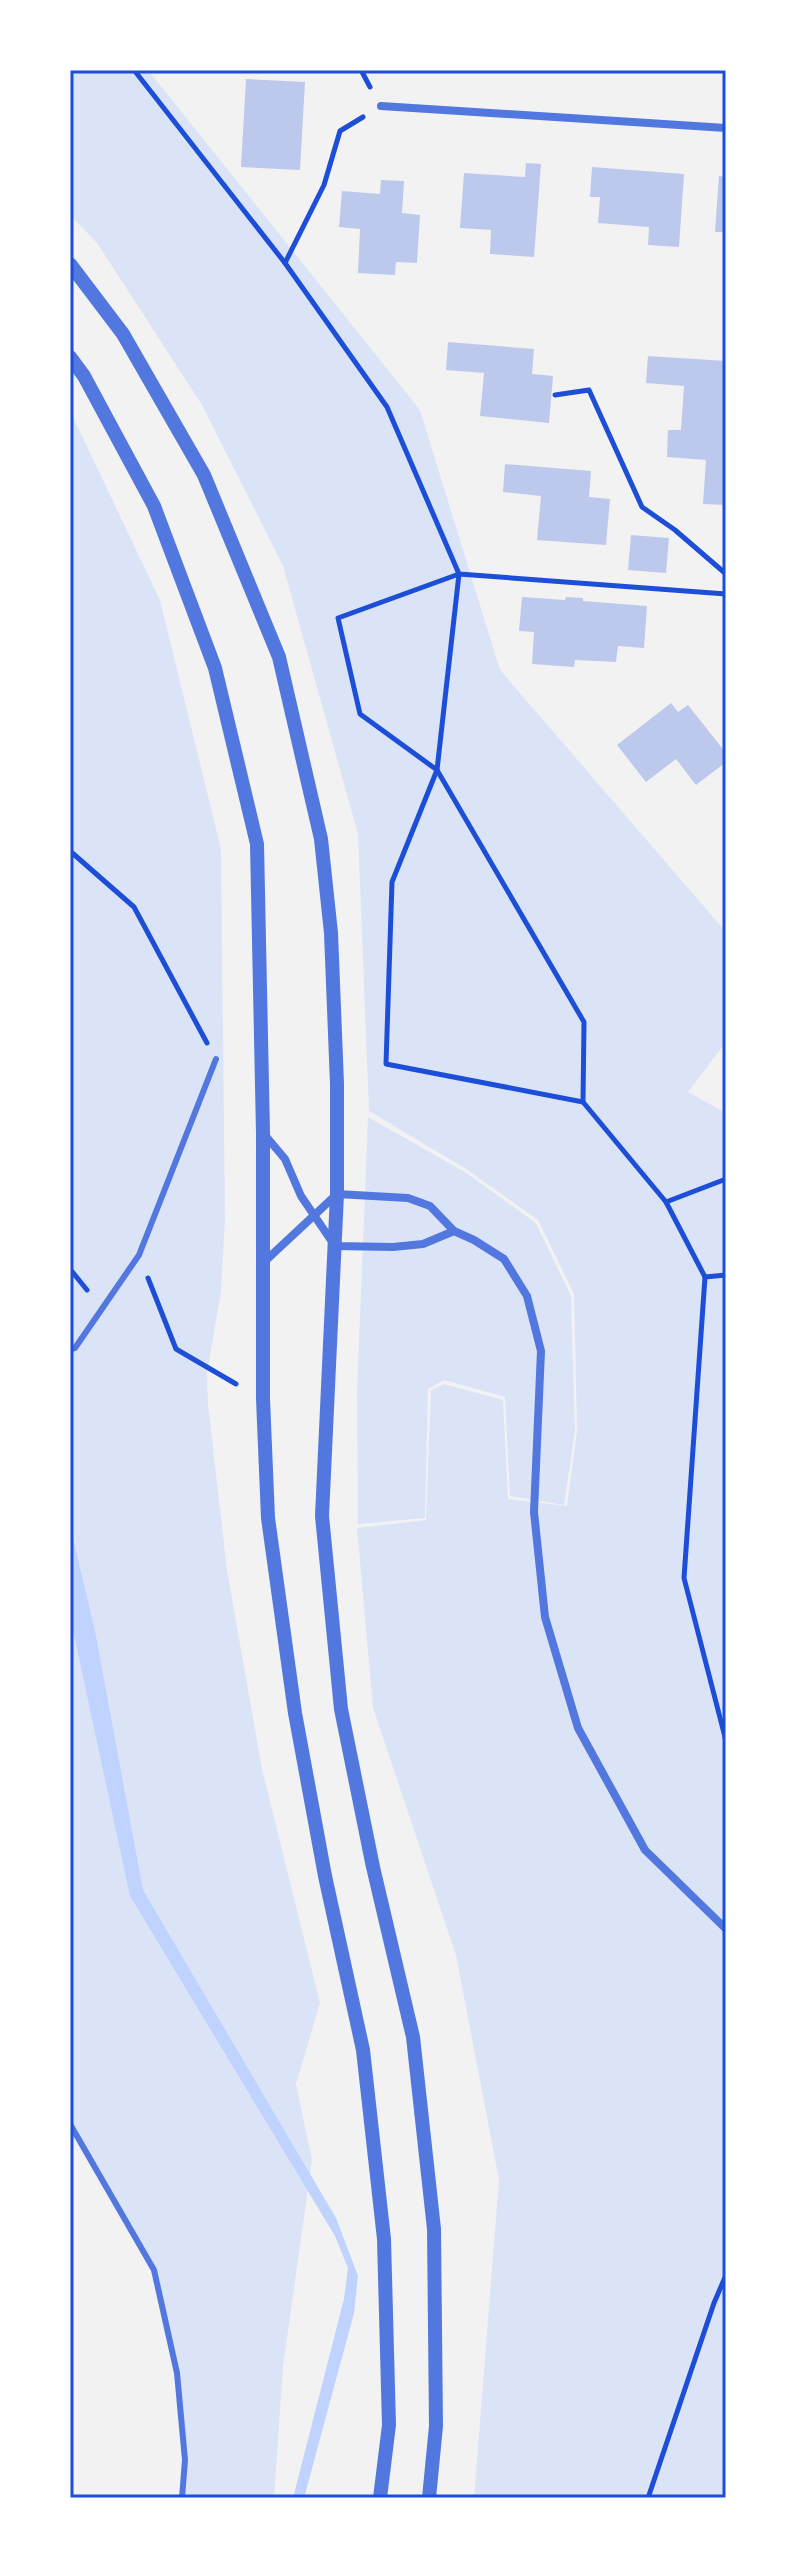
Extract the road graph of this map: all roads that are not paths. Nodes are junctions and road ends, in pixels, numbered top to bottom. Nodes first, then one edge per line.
1 (381, 106) dead end
2 (726, 128) edge
3 (70, 264) edge
4 (70, 357) edge
5 (216, 1059) road end
6 (263, 1133) junction
7 (337, 1194) junction
8 (312, 1215) junction
9 (454, 1231) junction
10 (335, 1246) junction
11 (262, 1265) junction
12 (70, 1349) edge
13 (726, 1929) edge
14 (70, 2124) edge
15 (182, 2498) edge
16 (380, 2498) edge
17 (429, 2498) edge

1 - 2 street
3 - 7 street
4 - 6 street
5 - 12 lane
6 - 8 street
6 - 11 street
7 - 8 street
7 - 9 street
7 - 10 street
8 - 10 street
8 - 11 street
9 - 10 street
9 - 13 street
10 - 17 street
11 - 16 street
14 - 15 lane

